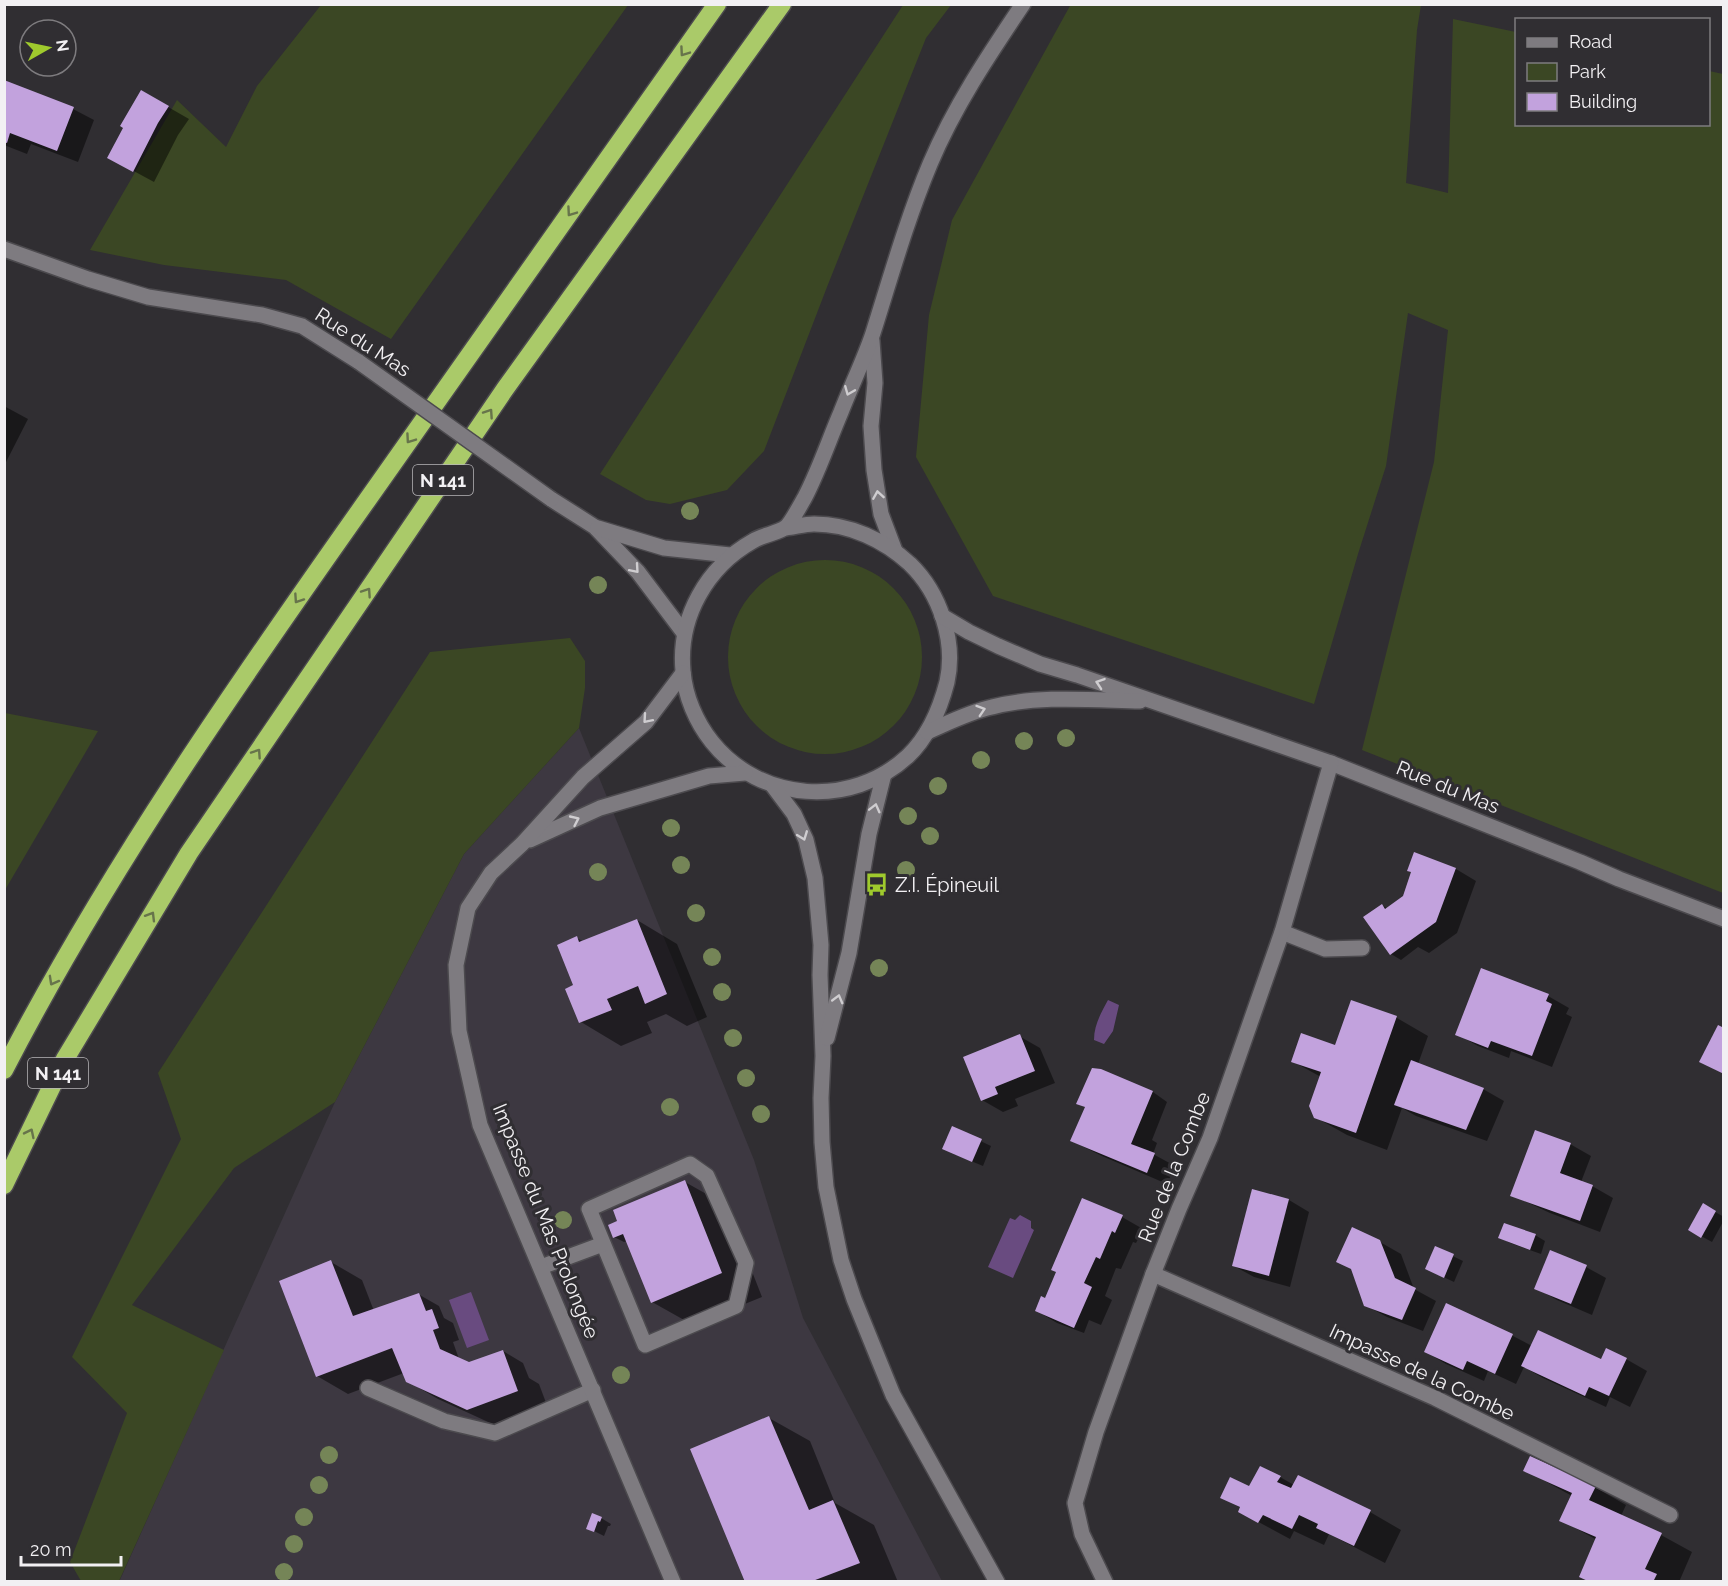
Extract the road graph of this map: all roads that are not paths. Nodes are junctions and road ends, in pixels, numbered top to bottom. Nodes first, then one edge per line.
1 (717, 4) edge
2 (782, 4) edge
3 (1023, 4) edge
4 (4, 249) edge
5 (871, 337) junction
6 (595, 527) junction
7 (786, 528) junction
8 (895, 551) junction
9 (730, 555) junction
10 (942, 616) junction
11 (684, 633) junction
12 (683, 673) junction
13 (1155, 702) junction
14 (927, 732) junction
15 (1331, 764) junction
16 (745, 773) junction
17 (884, 774) junction
18 (773, 786) junction
19 (522, 844) junction
20 (1724, 919) edge
21 (1282, 932) junction
22 (1362, 948) dead end
23 (823, 1056) junction
24 (4, 1070) edge
25 (4, 1185) edge
26 (603, 1244) junction
27 (541, 1267) junction
28 (1154, 1274) junction
29 (368, 1388) dead end
30 (593, 1390) junction
31 (1670, 1515) dead end
32 (673, 1581) edge
33 (997, 1581) edge
34 (1106, 1581) edge

1 -> 24 highway, N 141
25 -> 2 highway, N 141
3 - 5 street
4 - 6 street, Rue du Mas, bridge
5 -> 7 street
8 -> 5 street
6 - 9 street, Rue du Mas
6 -> 11 street, Rue du Mas
7 - 8 street
7 - 9 street
8 - 10 street
9 - 11 street
13 -> 10 street, Rue du Mas
10 - 14 street
11 - 12 street
12 - 16 street
12 -> 19 street
14 -> 13 street, Rue du Mas
13 - 15 street, Rue du Mas
14 - 17 street
15 - 20 street, Rue du Mas
15 - 21 street, Rue de la Combe
16 - 18 street
19 -> 16 street
17 - 18 street
23 -> 17 street
18 -> 23 street
19 - 27 street, Impasse du Mas Prolongée
21 - 22 street
21 - 28 street, Rue de la Combe
23 - 33 street
26 - 26 street
26 - 27 street
27 - 30 street, Impasse du Mas Prolongée
28 - 31 street, Impasse de la Combe
28 - 34 street, Rue de la Combe
29 - 30 street
30 - 32 street, Impasse du Mas Prolongée

